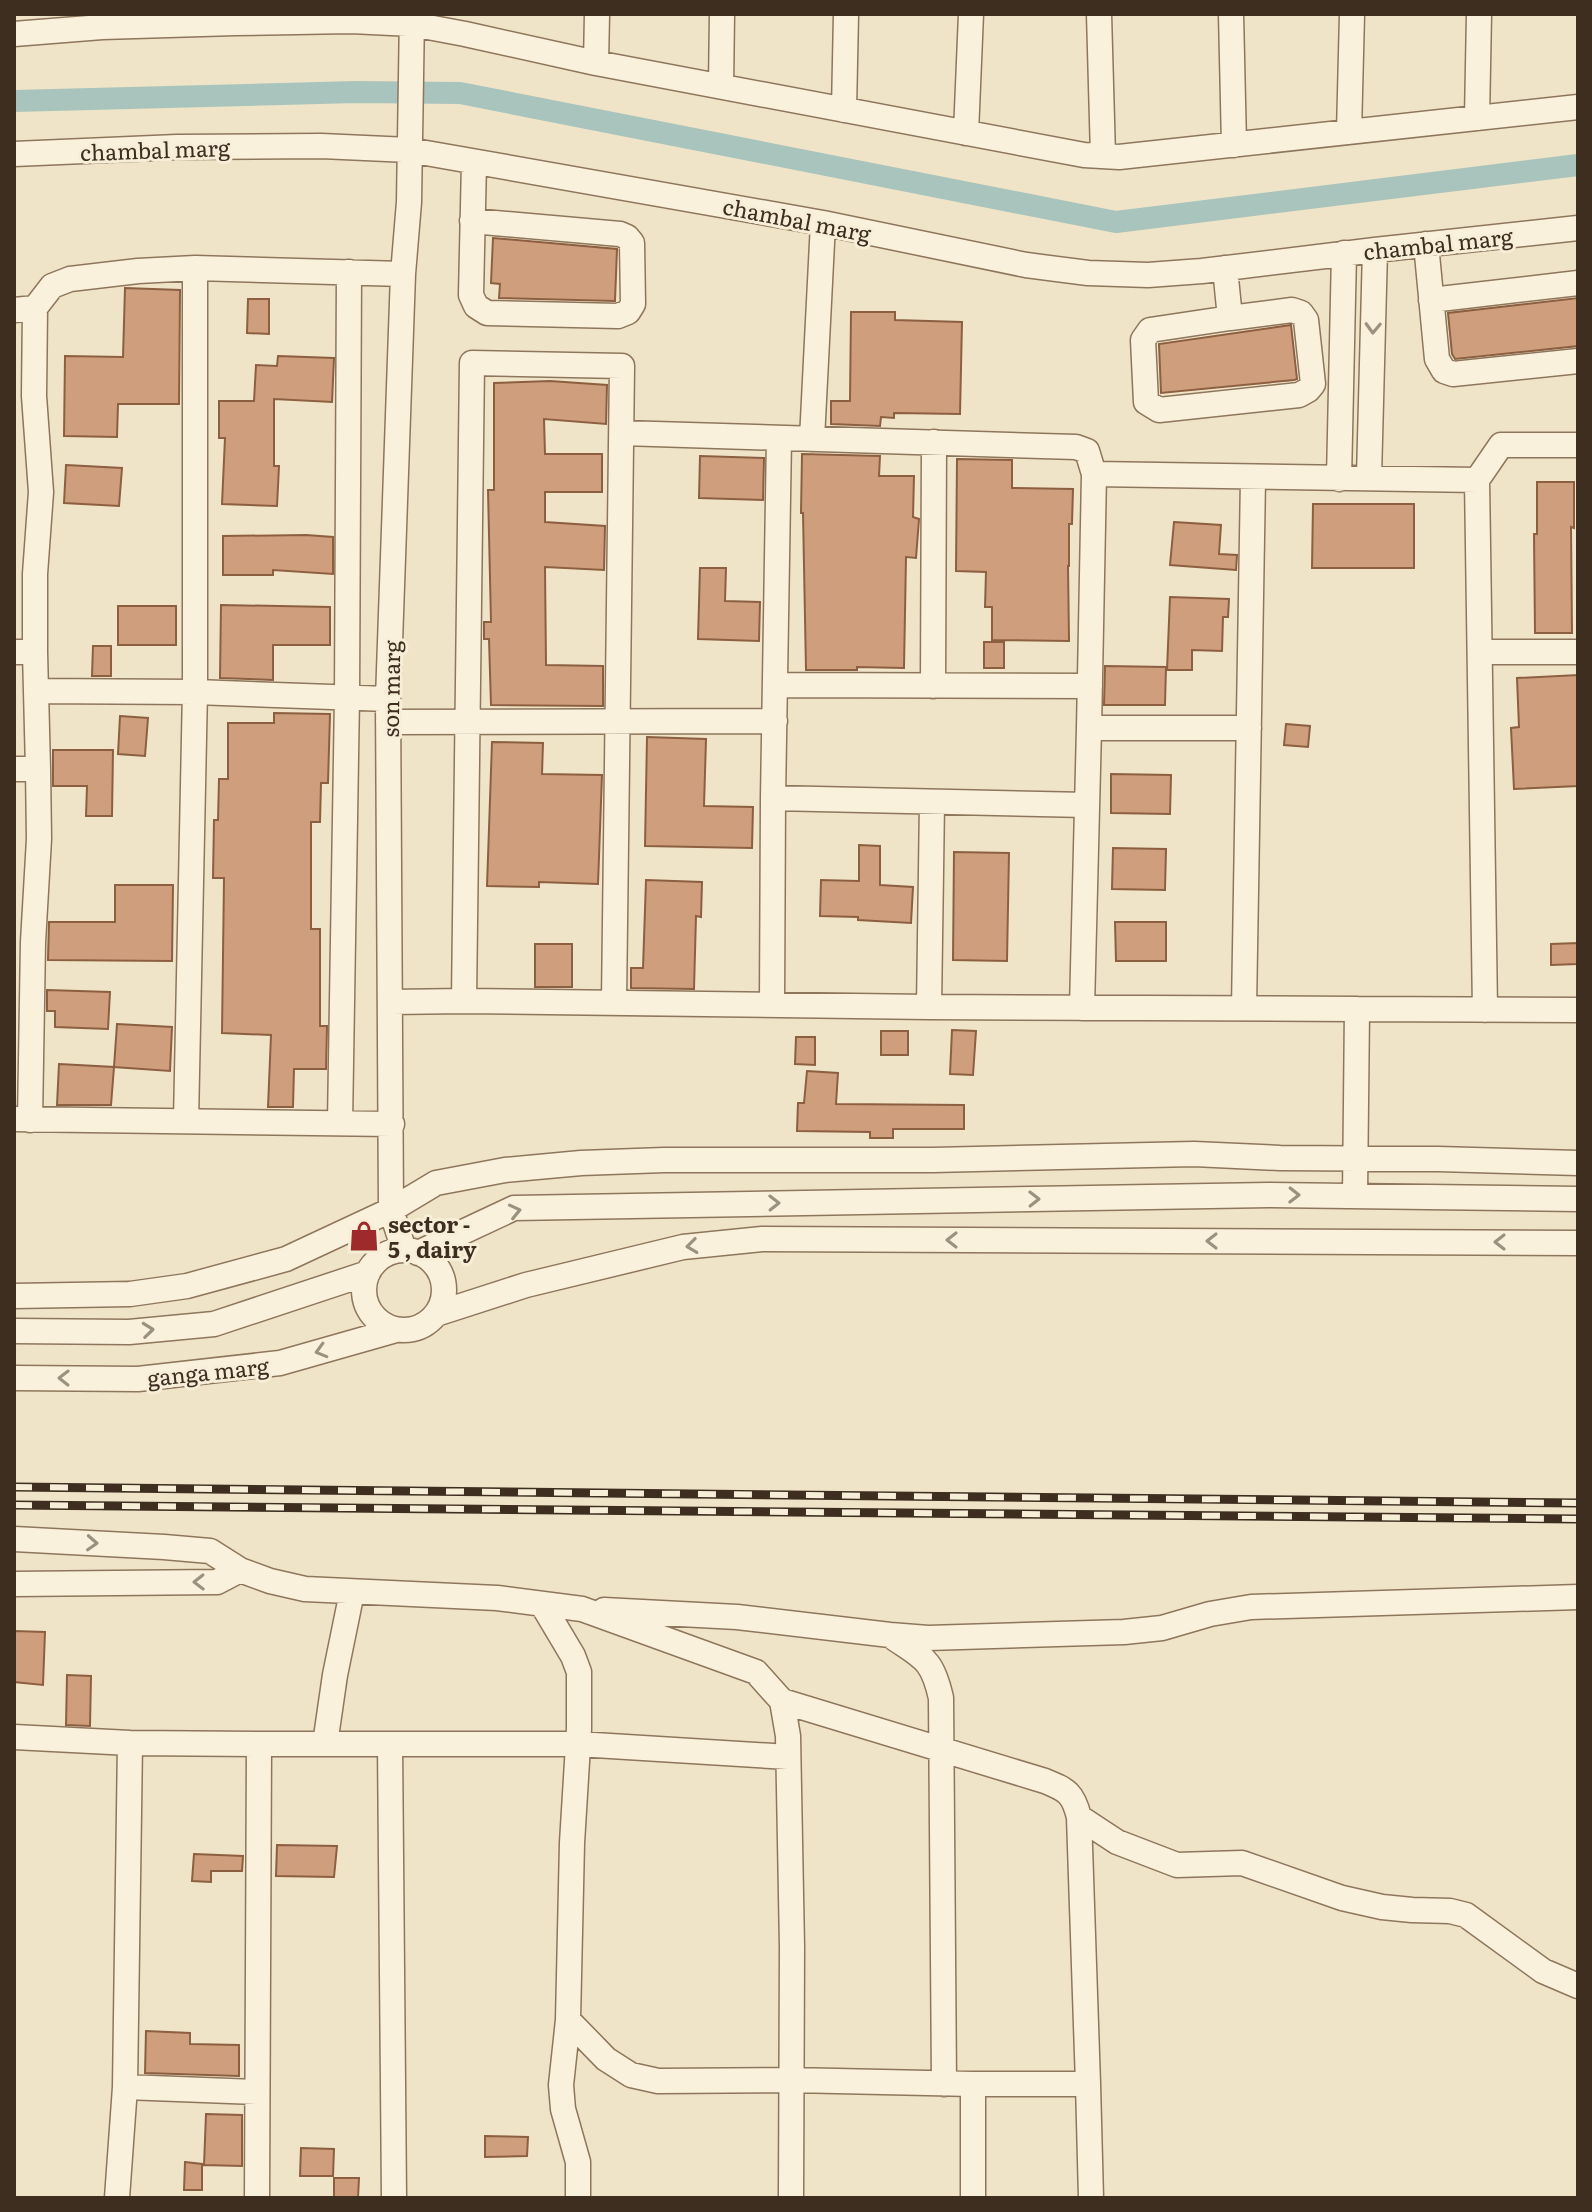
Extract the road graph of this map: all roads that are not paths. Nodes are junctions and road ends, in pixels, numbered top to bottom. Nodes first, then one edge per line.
1 (597, 14) edge
2 (722, 14) edge
3 (846, 14) edge
4 (971, 14) edge
5 (1099, 14) edge
6 (1231, 14) edge
7 (1352, 14) edge
8 (1479, 14) edge
9 (351, 18) edge
10 (235, 19) edge
11 (102, 21) edge
12 (465, 24) edge
13 (411, 27) edge
14 (14, 34) edge
15 (596, 63) junction
16 (721, 86) junction
17 (1578, 107) edge
18 (844, 110) junction
19 (1477, 118) junction
20 (1349, 132) junction
21 (966, 133) junction
22 (410, 138) junction
23 (1234, 145) junction
24 (14, 154) edge
25 (1103, 156) junction
26 (474, 162) junction
27 (472, 221) junction
28 (823, 223) junction
29 (1578, 228) edge
30 (1426, 244) junction
31 (1375, 250) junction
32 (1344, 253) junction
33 (195, 268) junction
34 (1225, 268) junction
35 (349, 272) junction
36 (403, 274) junction
37 (1578, 283) edge
38 (1431, 300) junction
39 (25, 309) edge
40 (1230, 318) junction
41 (1578, 361) edge
42 (622, 433) junction
43 (779, 438) junction
44 (812, 439) junction
45 (934, 442) junction
46 (1578, 445) edge
47 (1094, 474) junction
48 (1369, 477) junction
49 (1253, 478) junction
50 (1339, 479) junction
51 (1477, 480) junction
52 (25, 652) edge
53 (1480, 652) junction
54 (1578, 652) edge
55 (775, 685) junction
56 (933, 686) junction
57 (1090, 686) junction
58 (36, 691) junction
59 (195, 692) junction
60 (347, 697) junction
61 (388, 711) junction
62 (467, 721) junction
63 (618, 721) junction
64 (775, 721) junction
65 (1089, 728) junction
66 (1249, 728) junction
67 (26, 769) edge
68 (773, 798) junction
69 (932, 802) junction
70 (1087, 805) junction
71 (464, 1001) junction
72 (391, 1002) junction
73 (614, 1002) junction
74 (772, 1003) junction
75 (929, 1007) junction
76 (1082, 1008) junction
77 (1244, 1008) junction
78 (1357, 1009) junction
79 (1485, 1010) junction
80 (1578, 1010) edge
81 (22, 1120) edge
82 (186, 1121) junction
83 (340, 1123) junction
84 (392, 1124) junction
85 (1354, 1158) junction
86 (1578, 1163) edge
87 (1355, 1196) junction
88 (1578, 1199) edge
89 (391, 1210) junction
90 (1578, 1243) edge
91 (411, 1252) junction
92 (368, 1273) junction
93 (14, 1296) edge
94 (436, 1314) junction
95 (396, 1330) junction
96 (14, 1331) edge
97 (14, 1378) edge
98 (14, 1539) edge
99 (240, 1570) junction
100 (14, 1584) edge
101 (352, 1592) junction
102 (1578, 1597) edge
103 (542, 1604) junction
104 (582, 1609) junction
105 (890, 1635) junction
106 (782, 1701) junction
107 (14, 1737) edge
108 (130, 1743) junction
109 (259, 1744) junction
110 (325, 1744) junction
111 (390, 1744) junction
112 (578, 1744) junction
113 (942, 1750) junction
114 (788, 1757) junction
115 (1079, 1817) junction
116 (1578, 1986) edge
117 (568, 2020) junction
118 (791, 2080) junction
119 (944, 2084) junction
120 (973, 2084) junction
121 (1088, 2084) junction
122 (125, 2087) junction
123 (257, 2092) junction
124 (117, 2198) edge
125 (257, 2198) edge
126 (394, 2198) edge
127 (578, 2198) edge
128 (791, 2198) edge
129 (973, 2198) edge
130 (1091, 2198) edge

1 - 15 street
2 - 16 street
3 - 18 street
4 - 21 street
5 - 25 street
6 - 23 street
7 - 20 street
8 - 19 street
9 - 10 street
9 - 13 street
10 - 11 street
11 - 14 street
12 - 13 street
12 - 15 street
13 - 22 street, son marg
15 - 16 street
16 - 18 street
17 - 19 street
18 - 21 street
19 - 20 street
20 - 23 street
21 - 25 street
22 - 24 street, chambal marg
22 - 26 street, chambal marg
22 - 36 street, son marg
23 - 25 street
26 - 27 street
26 - 28 street, chambal marg
27 - 27 street
28 - 34 street, chambal marg
28 - 44 street
29 - 30 street, chambal marg
30 - 31 street, chambal marg
30 - 38 street
31 - 32 street, chambal marg
31 -> 48 street
32 - 34 street, chambal marg
32 - 50 street
33 - 35 street
33 - 39 street
33 - 59 street
34 - 40 street
35 - 36 street
35 - 60 street
36 - 61 street, son marg
37 - 38 street
38 - 41 street
39 - 52 street
40 - 40 street
42 - 43 street
42 - 62 street
42 - 63 street
43 - 44 street
43 - 55 street
44 - 45 street
45 - 47 street
45 - 56 street
46 - 51 street
47 - 49 street
47 - 57 street
48 - 50 street
48 - 51 street
49 - 50 street
49 - 66 street
51 - 53 street
52 - 58 street
53 - 54 street
53 - 79 street
55 - 56 street
55 - 64 street
56 - 57 street
57 - 65 street
58 - 59 street
58 - 67 street
59 - 60 street
59 - 82 street
60 - 61 street
60 - 83 street
61 - 62 street
61 - 72 street, son marg
62 - 63 street
62 - 71 street
63 - 64 street
63 - 73 street
64 - 68 street
65 - 66 street
65 - 70 street
66 - 77 street
67 - 81 street
68 - 69 street
68 - 74 street
69 - 70 street
69 - 75 street
70 - 76 street
71 - 72 street
71 - 73 street
72 - 84 street, son marg
73 - 74 street
74 - 75 street
75 - 76 street
76 - 77 street
77 - 78 street
78 - 79 street
78 - 85 street
79 - 80 street
81 - 82 street
82 - 83 street
83 - 84 street
84 - 89 street, son marg
85 - 86 street
85 - 87 street
85 - 89 street
87 - 88 street
91 -> 87 street
89 - 91 street, son marg
89 - 93 street
90 -> 94 street
91 - 92 street
91 - 94 street
92 - 95 street
96 -> 92 street
94 - 95 street
95 -> 97 street, ganga marg
98 -> 99 street
99 -> 100 street
99 - 101 street
101 - 103 street
101 - 110 street
102 - 105 street
103 - 104 street
103 - 112 street
104 - 105 street
104 - 106 street
105 - 113 street
106 - 113 street
106 - 114 street
107 - 108 street
108 - 109 street
108 - 122 street
109 - 110 street
109 - 123 street
110 - 111 street
111 - 112 street
111 - 126 street
112 - 114 street
112 - 117 street
113 - 115 street
113 - 119 street
114 - 118 street
115 - 116 street
115 - 121 street
117 - 118 street
117 - 127 street
118 - 119 street
118 - 128 street
119 - 120 street
120 - 121 street
120 - 129 street
121 - 130 street
122 - 123 street
122 - 124 street
123 - 125 street

